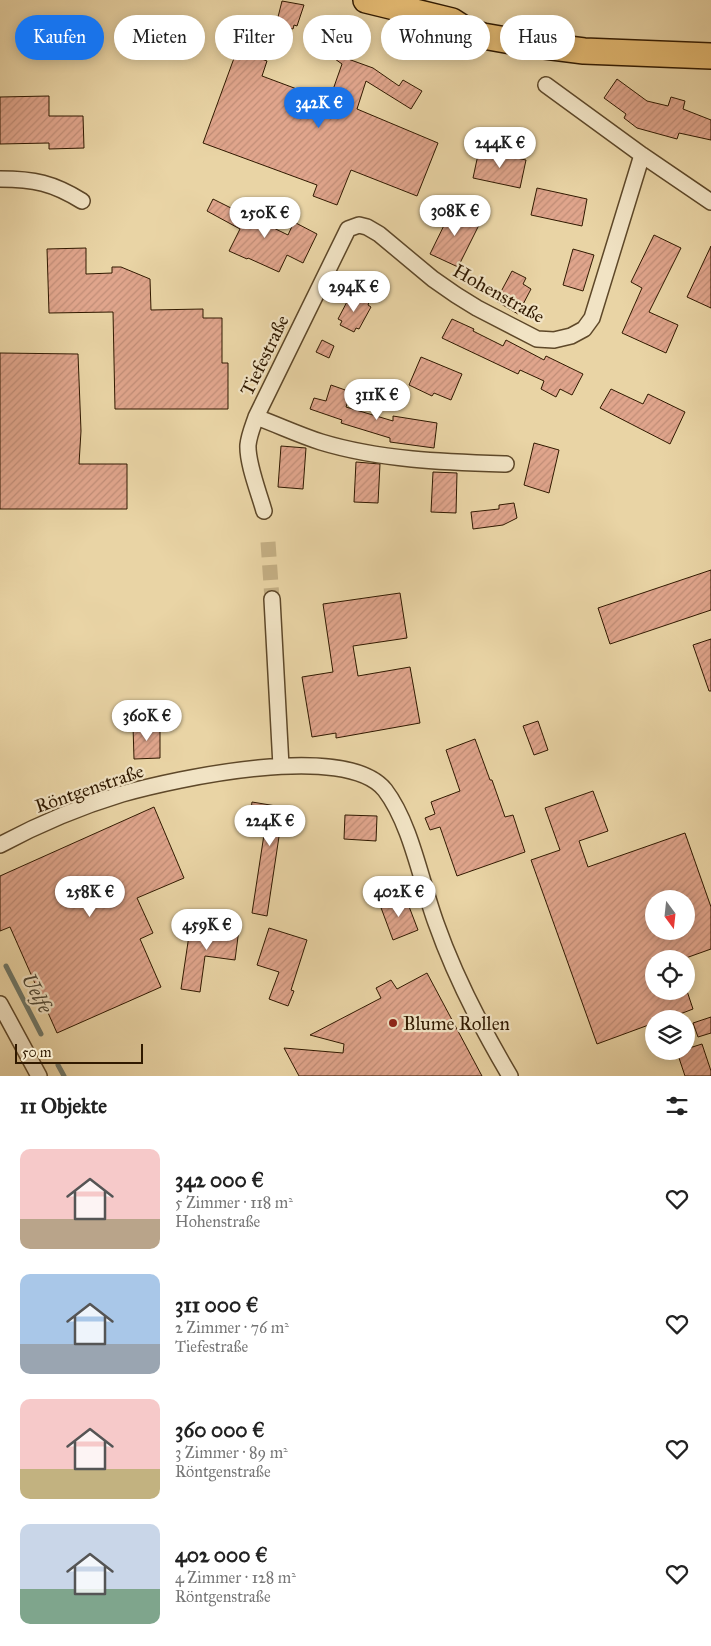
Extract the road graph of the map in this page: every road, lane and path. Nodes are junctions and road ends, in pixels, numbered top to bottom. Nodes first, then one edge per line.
1 (366, 0) edge
2 (427, 15) edge
3 (490, 20) edge
4 (490, 37) edge
5 (711, 41) edge
6 (711, 56) edge
7 (546, 85) dead end
8 (642, 155) junction
9 (0, 179) edge
10 (82, 201) dead end
11 (711, 202) edge
12 (348, 228) joint
13 (256, 417) junction
14 (506, 464) dead end
15 (264, 511) dead end
16 (272, 599) tunnel mouth
17 (281, 766) junction
18 (0, 846) edge
19 (0, 1004) edge
20 (39, 1076) edge
21 (510, 1076) edge

1 - 2 main road
3 - 5 main road
4 - 6 main road
7 - 8 street
8 - 11 street
8 - 12 street, Hohenstraße
9 - 10 street
12 - 13 street, Tiefestraße
13 - 14 street, Tiefestraße
13 - 15 street, Tiefestraße
16 - 17 street
17 - 18 street, Röntgenstraße
17 - 21 street, Röntgenstraße
19 - 20 street

